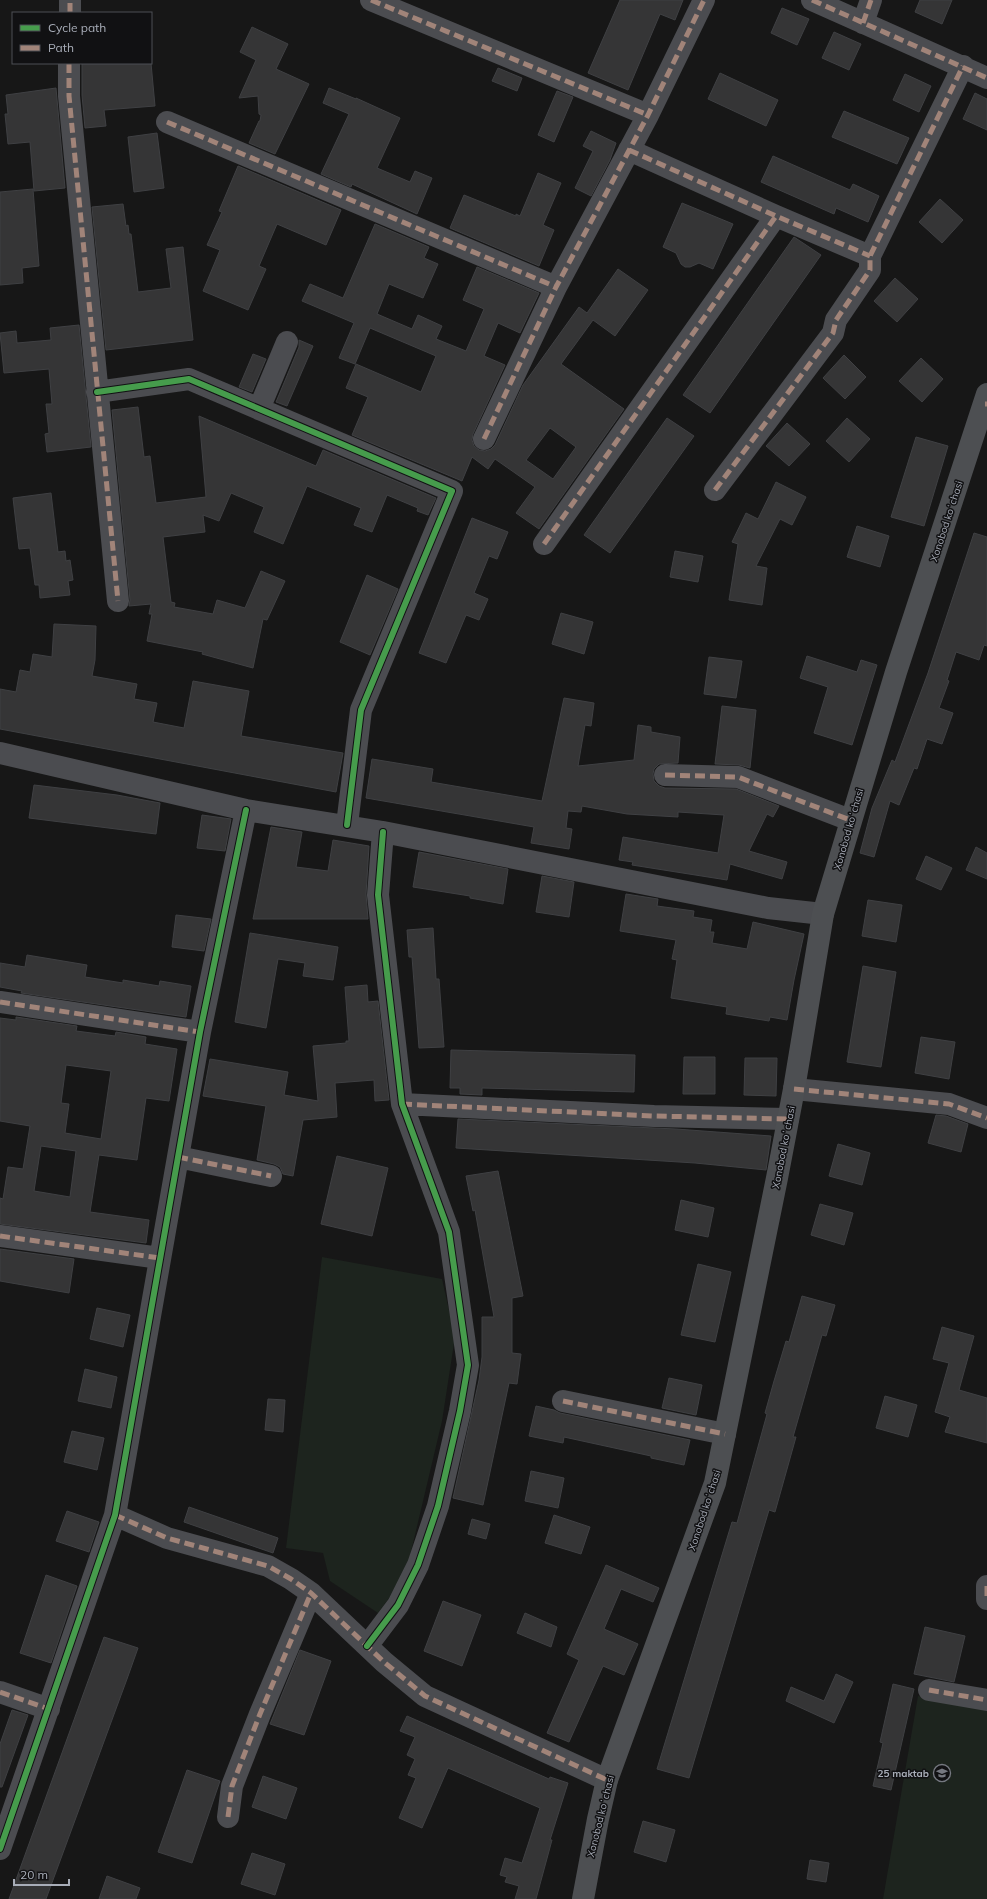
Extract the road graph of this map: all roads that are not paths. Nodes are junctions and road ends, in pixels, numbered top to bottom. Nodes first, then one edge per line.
1 (70, 0) edge
2 (371, 0) edge
3 (704, 0) edge
4 (812, 0) edge
5 (871, 0) edge
6 (70, 12) edge
7 (863, 23) junction
8 (70, 64) edge
9 (963, 66) junction
10 (987, 78) edge
11 (648, 115) junction
12 (167, 122) dead end
13 (629, 150) junction
14 (776, 216) junction
15 (870, 256) junction
16 (556, 287) junction
17 (287, 342) dead end
18 (97, 392) junction
19 (986, 401) edge
20 (259, 409) junction
21 (484, 439) dead end
22 (715, 490) dead end
23 (544, 544) dead end
24 (118, 601) dead end
25 (0, 753) edge
26 (665, 775) dead end
27 (246, 810) junction
28 (850, 820) junction
29 (347, 825) junction
30 (383, 832) junction
31 (823, 914) junction
32 (0, 1002) edge
33 (200, 1032) junction
34 (794, 1089) junction
35 (402, 1104) junction
36 (987, 1118) edge
37 (788, 1119) junction
38 (178, 1157) junction
39 (270, 1176) dead end
40 (0, 1236) edge
41 (160, 1258) junction
42 (563, 1402) dead end
43 (724, 1434) junction
44 (115, 1516) junction
45 (987, 1586) edge
46 (311, 1593) junction
47 (987, 1599) edge
48 (367, 1646) junction
49 (929, 1690) dead end
50 (0, 1692) edge
51 (987, 1700) edge
52 (49, 1708) junction
53 (607, 1780) junction
54 (228, 1817) dead end
55 (0, 1849) edge
56 (583, 1899) edge

1 - 6 street
2 - 11 street
3 - 11 street
4 - 7 street
5 - 7 street
7 - 9 street
8 - 18 street
9 - 10 street
9 - 15 street
11 - 13 street
12 - 16 street
13 - 14 street
13 - 16 street
14 - 15 street
14 - 23 street
15 - 22 street
16 - 21 street
17 - 20 street
18 - 20 street
18 - 24 street
19 - 28 main road, Xonobod koʻchasi
20 - 29 street
25 - 27 street
26 - 28 street
27 - 29 street
27 - 33 street
28 - 31 main road, Xonobod koʻchasi
29 - 30 street
30 - 31 street
30 - 35 street
31 - 34 main road, Xonobod koʻchasi
32 - 33 street
33 - 38 street
34 - 36 street
34 - 37 main road, Xonobod koʻchasi
35 - 37 street
35 - 48 street
37 - 43 main road, Xonobod koʻchasi
38 - 39 street
38 - 41 street
40 - 41 street
41 - 44 street
42 - 43 street
43 - 53 main road, Xonobod koʻchasi
44 - 46 street
44 - 52 street
45 - 47 street
46 - 48 street
46 - 54 street
48 - 53 street
49 - 51 street
50 - 52 street
52 - 55 street
53 - 56 main road, Xonobod koʻchasi

